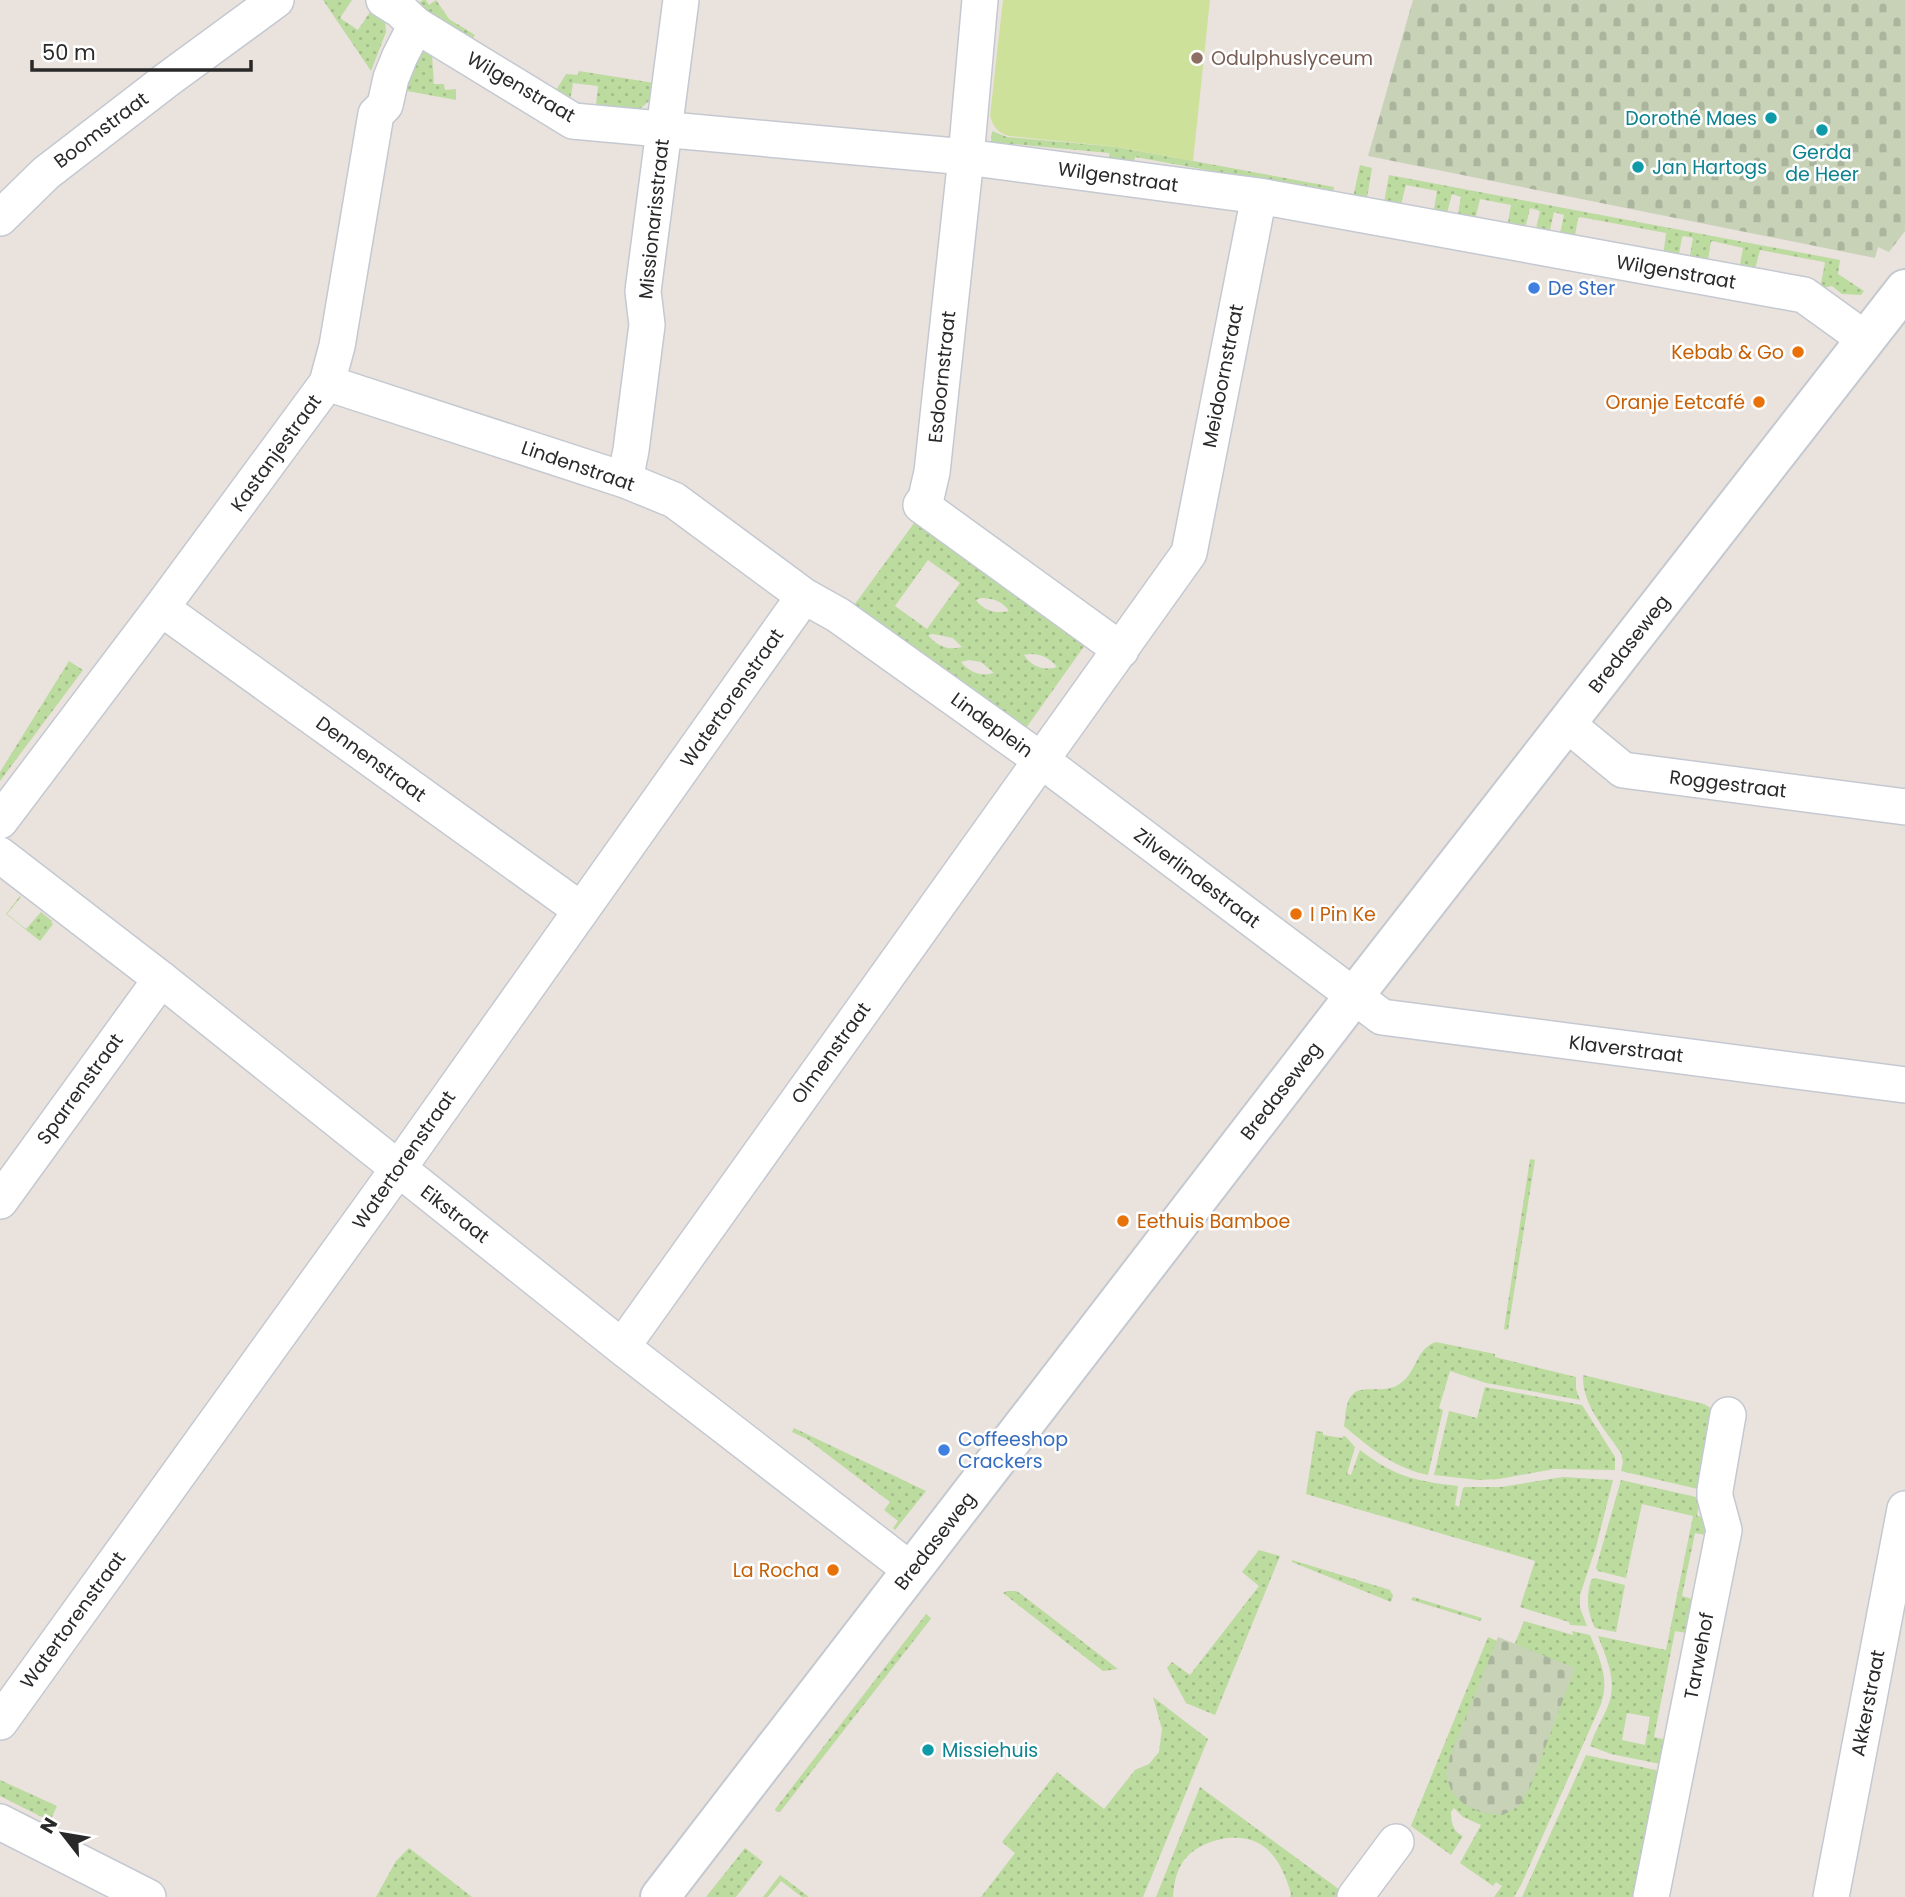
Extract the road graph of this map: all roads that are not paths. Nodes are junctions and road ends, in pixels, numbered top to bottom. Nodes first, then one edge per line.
1 (276, 0) edge
2 (384, 0) edge
3 (681, 0) edge
4 (980, 0) edge
5 (416, 25) junction
6 (663, 129) junction
7 (966, 157) junction
8 (1259, 196) junction
9 (0, 218) edge
10 (1905, 289) edge
11 (1866, 339) junction
12 (327, 383) junction
13 (625, 480) junction
14 (1188, 555) joint
15 (804, 596) junction
16 (161, 608) junction
17 (1121, 650) junction
18 (1567, 724) junction
19 (1041, 760) junction
20 (1905, 807) edge
21 (0, 821) edge
22 (0, 855) edge
23 (581, 910) junction
24 (161, 979) junction
25 (1354, 996) junction
26 (1905, 1085) edge
27 (398, 1169) junction
28 (0, 1201) edge
29 (622, 1347) junction
30 (1728, 1415) dead end
31 (1905, 1509) edge
32 (912, 1571) junction
33 (1895, 1610) edge
34 (0, 1722) edge
35 (0, 1822) edge
36 (1396, 1842) dead end
37 (148, 1897) edge
38 (660, 1897) edge
39 (1355, 1897) edge
40 (1651, 1897) edge
41 (1831, 1897) edge

1 - 9 street, Boomstraat
2 - 5 street, Wilgenstraat
3 - 6 street, Missionarisstraat
4 - 7 street, Esdoornstraat
5 - 6 street, Wilgenstraat
5 - 12 street, Kastanjestraat
6 - 7 street, Wilgenstraat
6 - 13 street, Missionarisstraat
7 - 8 street, Wilgenstraat
7 - 17 street, Esdoornstraat
8 - 11 street, Wilgenstraat
8 - 14 street, Meidoornstraat
10 - 11 street, Bredaseweg
11 - 18 street, Bredaseweg
12 - 13 street, Lindenstraat
12 - 16 street, Kastanjestraat
13 - 15 street, Lindenstraat
14 - 17 street, Lindeplein
15 - 19 street, Lindeplein
15 - 23 street, Watertorenstraat
16 - 21 street, Kastanjestraat
16 - 23 street, Dennenstraat
17 - 19 street, Lindeplein
18 - 20 street, Roggestraat
18 - 25 street, Bredaseweg
19 - 25 street, Zilverlindestraat
19 - 29 street, Olmenstraat
22 - 24 street, Eikstraat
23 - 27 street, Watertorenstraat
24 - 27 street, Eikstraat
24 - 28 street, Sparrenstraat
25 - 26 street, Klaverstraat
25 - 32 street, Bredaseweg
27 - 29 street, Eikstraat
27 - 34 street, Watertorenstraat
29 - 32 street, Eikstraat
30 - 40 street, Tarwehof
31 - 33 street, Akkerstraat
32 - 38 street, Bredaseweg
33 - 41 street, Akkerstraat
35 - 37 street
36 - 39 street

